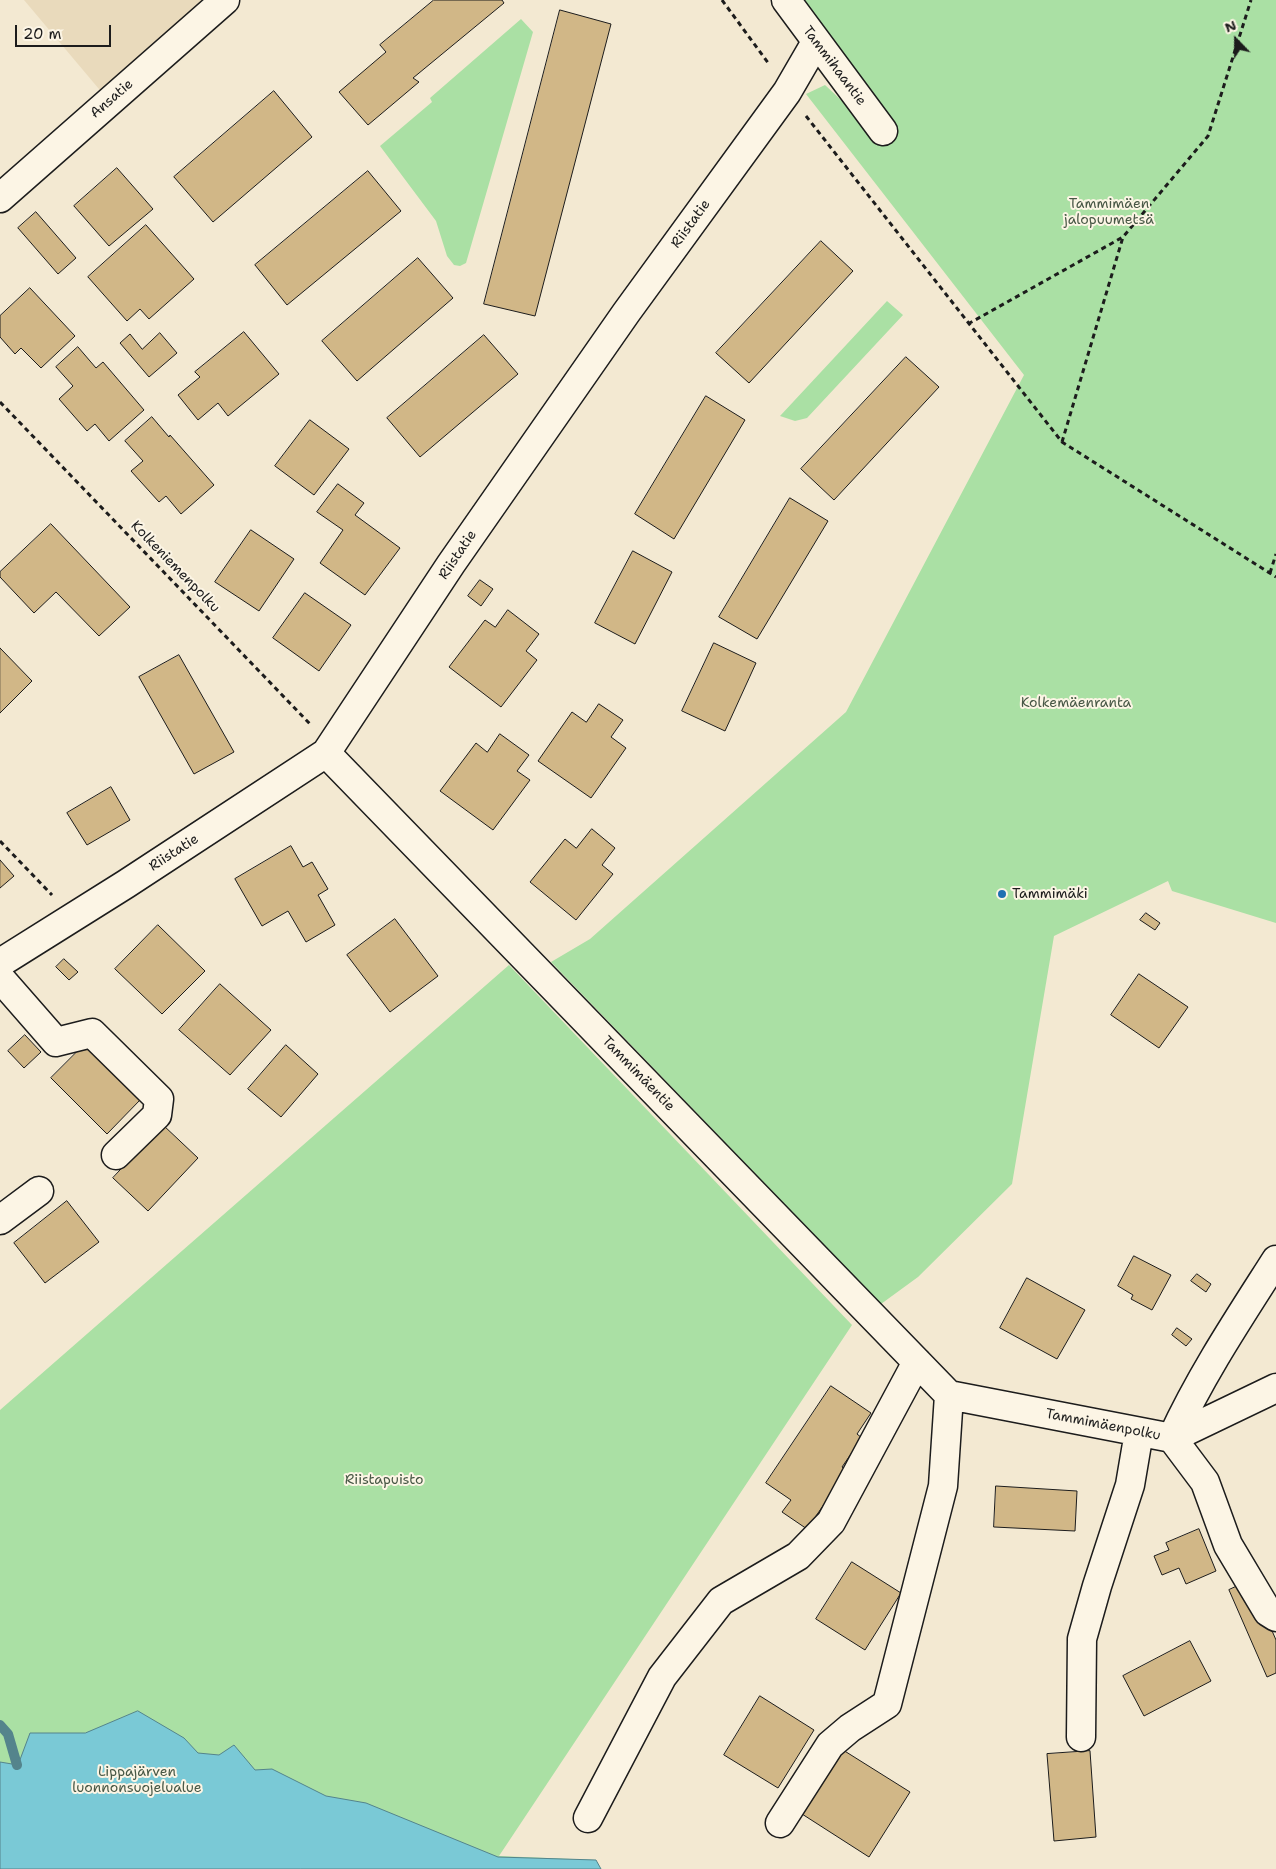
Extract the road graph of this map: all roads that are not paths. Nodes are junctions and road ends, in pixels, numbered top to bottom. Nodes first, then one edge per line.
1 (225, 0) edge
2 (786, 0) edge
3 (816, 42) junction
4 (883, 131) dead end
5 (2, 192) edge
6 (326, 753) junction
7 (0, 963) edge
8 (0, 978) edge
9 (116, 1155) dead end
10 (39, 1191) dead end
11 (0, 1220) edge
12 (1276, 1260) edge
13 (916, 1362) junction
14 (1276, 1388) edge
15 (949, 1395) junction
16 (1139, 1432) junction
17 (1172, 1438) junction
18 (1276, 1617) edge
19 (1080, 1737) dead end
20 (588, 1818) dead end
21 (780, 1823) dead end

1 - 5 street, Ansatie
2 - 3 street, Tammihaantie
3 - 4 street, Tammihaantie
3 - 6 street, Riistatie
6 - 7 street, Riistatie
6 - 13 street, Tammimäentie
8 - 9 street
10 - 11 street
12 - 17 street, Tammimäenpolku
13 - 15 street, Tammimäentie
13 - 20 street
14 - 17 street
15 - 16 street, Tammimäenpolku
15 - 21 street
16 - 17 street, Tammimäenpolku
16 - 19 street
17 - 18 street

